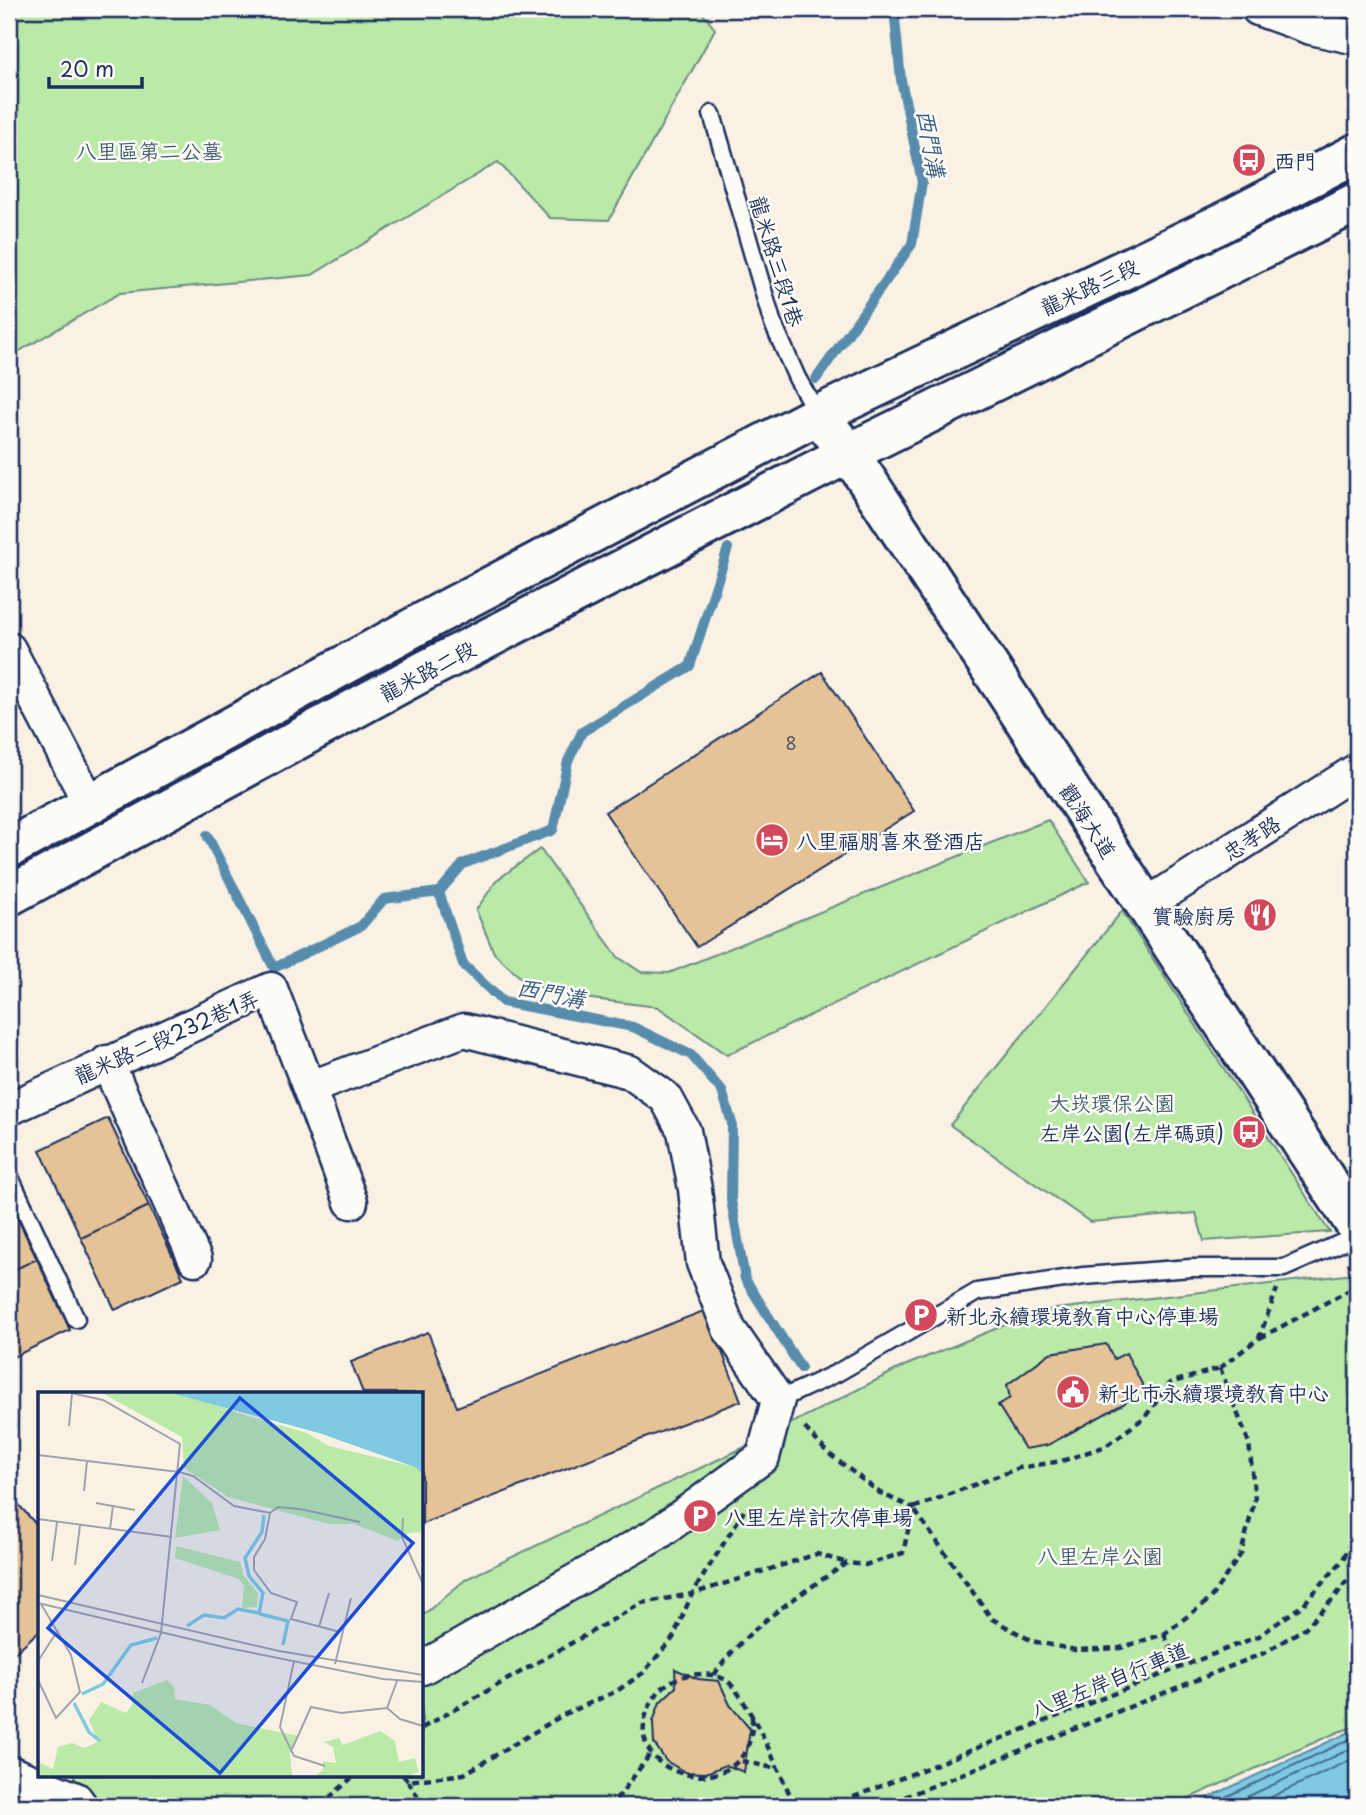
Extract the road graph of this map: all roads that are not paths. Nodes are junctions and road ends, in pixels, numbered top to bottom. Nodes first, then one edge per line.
1 (1258, 9) edge
2 (1309, 18) edge
3 (1357, 38) edge
4 (712, 114) dead end
5 (1357, 153) edge
6 (1357, 202) edge
7 (818, 415) junction
8 (849, 453) junction
9 (401, 635) junction
10 (9, 649) edge
11 (424, 671) junction
12 (1357, 770) edge
13 (90, 804) junction
14 (9, 848) edge
15 (9, 896) edge
16 (1146, 905) junction
17 (107, 1062) junction
18 (309, 1088) junction
19 (9, 1109) edge
20 (9, 1175) edge
21 (351, 1202) dead end
22 (1357, 1227) edge
23 (1357, 1236) edge
24 (195, 1259) dead end
25 (76, 1319) dead end
26 (778, 1400) junction
27 (424, 1667) edge
28 (9, 1772) edge
29 (81, 1806) edge

1 - 2 street
2 - 3 street
4 - 7 lane, 龍米路三段1巷
5 - 7 main road, 龍米路三段
6 - 8 main road, 龍米路三段
7 - 8 main road, 觀海大道
7 - 9 main road, 龍米路二段
8 - 11 main road, 龍米路二段
8 - 16 main road, 觀海大道
9 - 11 main road
9 - 13 main road, 龍米路二段
10 - 13 street
11 - 15 main road, 龍米路二段
12 - 16 street, 忠孝路
13 - 14 main road, 龍米路二段
16 - 22 main road, 觀海大道
17 - 18 street, 龍米路二段232巷1弄
17 - 19 street, 龍米路二段232巷1弄
17 - 24 street
18 - 21 street
18 - 26 street
20 - 25 lane
23 - 26 lane
26 - 27 street
28 - 29 street

